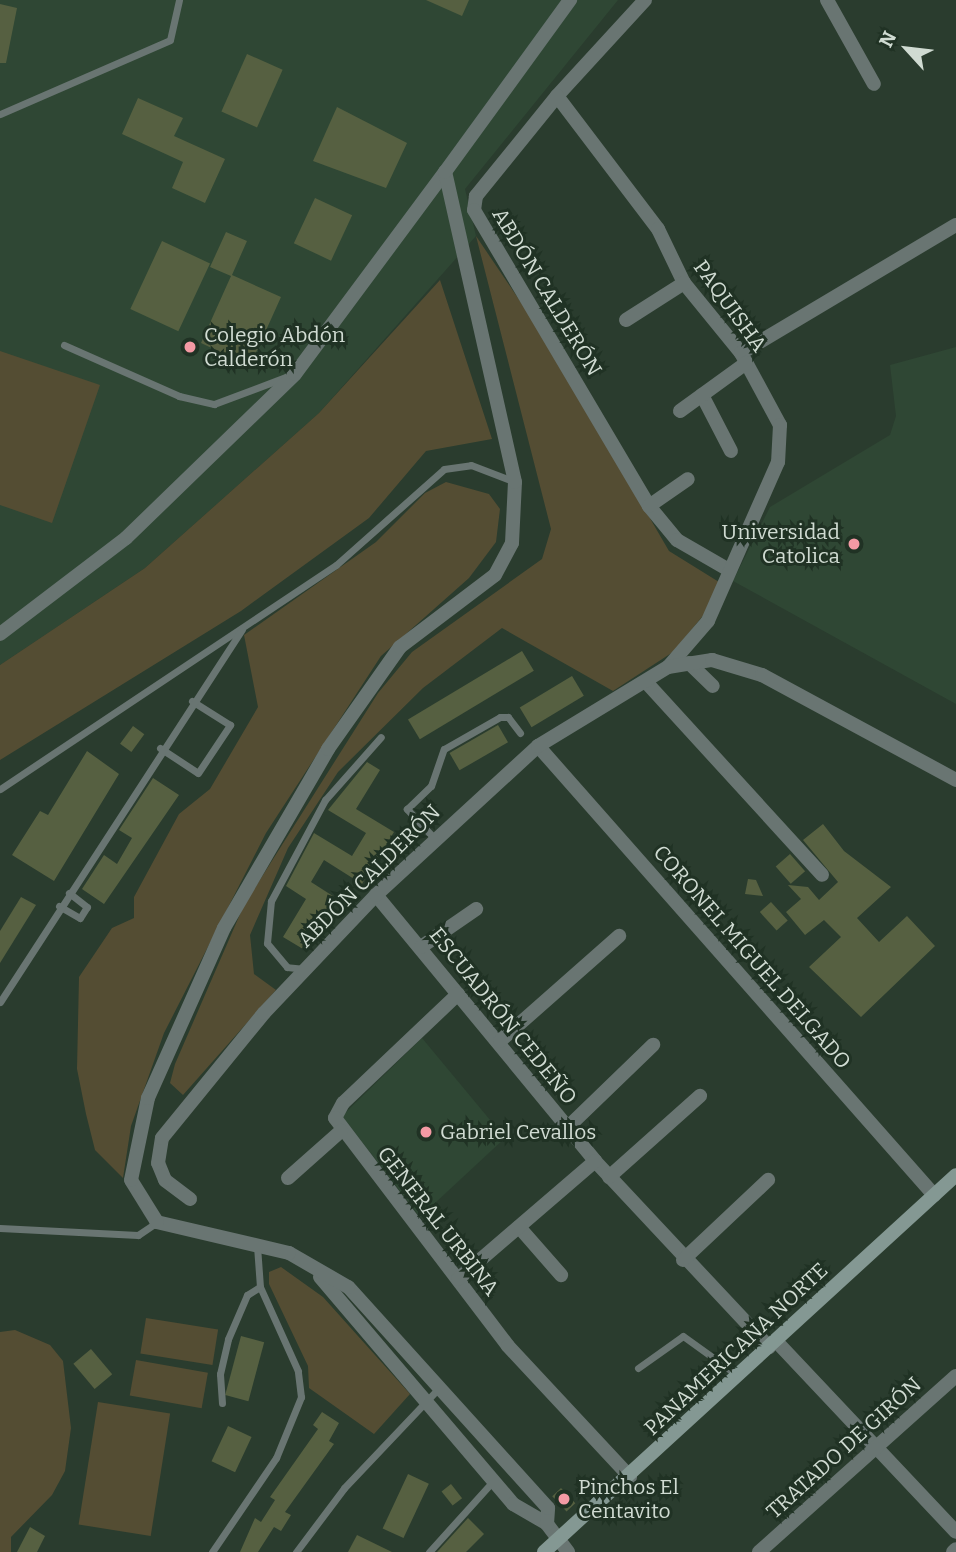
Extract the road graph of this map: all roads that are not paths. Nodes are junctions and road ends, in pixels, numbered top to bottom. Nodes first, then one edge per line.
1 (179, 0) edge
2 (570, 0) edge
3 (645, 0) edge
4 (827, 0) edge
5 (874, 84) dead end
6 (557, 96) junction
7 (0, 114) edge
8 (445, 172) junction
9 (956, 225) edge
10 (684, 283) junction
11 (626, 320) dead end
12 (64, 345) dead end
13 (744, 358) junction
14 (295, 374) junction
15 (702, 395) junction
16 (680, 411) dead end
17 (731, 451) dead end
18 (688, 479) dead end
19 (515, 482) junction
20 (649, 506) junction
21 (729, 570) junction
22 (247, 624) junction
23 (0, 634) edge
24 (689, 663) junction
25 (668, 667) junction
26 (646, 682) junction
27 (713, 686) dead end
28 (192, 701) junction
29 (520, 733) dead end
30 (381, 737) dead end
31 (538, 746) junction
32 (160, 748) junction
33 (956, 780) edge
34 (0, 789) edge
35 (434, 838) junction
36 (822, 875) dead end
37 (69, 893) junction
38 (376, 895) junction
39 (59, 906) junction
40 (476, 909) dead end
41 (619, 936) dead end
42 (421, 947) junction
43 (305, 969) junction
44 (458, 994) junction
45 (0, 1002) edge
46 (500, 1041) junction
47 (653, 1045) dead end
48 (701, 1096) dead end
49 (567, 1128) junction
50 (341, 1131) junction
51 (594, 1161) junction
52 (956, 1175) edge
53 (610, 1177) junction
54 (288, 1178) dead end
55 (768, 1180) dead end
56 (934, 1195) junction
57 (190, 1199) dead end
58 (157, 1222) junction
59 (519, 1227) junction
60 (0, 1228) edge
61 (257, 1246) junction
62 (683, 1260) junction
63 (316, 1271) junction
64 (561, 1275) dead end
65 (457, 1279) junction
66 (260, 1287) junction
67 (773, 1344) junction
68 (638, 1368) dead end
69 (738, 1375) junction
70 (956, 1376) edge
71 (441, 1385) junction
72 (427, 1397) junction
73 (222, 1403) dead end
74 (489, 1438) junction
75 (875, 1448) junction
76 (471, 1452) junction
77 (630, 1477) junction
78 (494, 1480) junction
79 (547, 1524) junction
80 (956, 1532) edge
81 (558, 1539) junction
82 (212, 1552) edge
83 (296, 1552) edge
84 (429, 1552) edge
85 (544, 1552) edge
86 (568, 1552) edge
87 (759, 1552) edge

1 - 7 lane
2 - 8 street
3 - 6 street, ABDÓN CALDERÓN
4 - 5 street
6 - 10 street, PAQUISHA
6 - 20 street, ABDÓN CALDERÓN
8 - 14 street
8 - 19 street
9 - 13 street
10 - 11 street
10 - 13 street, PAQUISHA
12 - 14 lane
13 - 15 street
13 - 21 street, PAQUISHA
14 - 23 street
15 - 16 street
15 - 17 street
18 - 20 street
19 - 22 lane
19 - 58 street
20 - 21 street, ABDÓN CALDERÓN
21 - 25 street, PAQUISHA
22 - 28 lane
22 - 34 lane
24 - 25 street, ABDÓN CALDERÓN
24 - 27 street
24 - 33 street, ABDÓN CALDERÓN
25 - 26 street, ABDÓN CALDERÓN
26 - 31 street, ABDÓN CALDERÓN
26 - 36 street
28 - 32 lane
28 - 32 lane
29 - 35 lane
30 - 43 lane
31 - 35 street, ABDÓN CALDERÓN
31 - 56 street, CORONEL MIGUEL DELGADO
32 - 37 lane
35 - 38 street, ABDÓN CALDERÓN
37 - 39 lane
37 - 39 lane
38 - 42 street, ESCUADRÓN CEDEÑO
38 - 43 street, ABDÓN CALDERÓN
39 - 45 lane
40 - 42 street
41 - 46 street
42 - 44 street, ESCUADRÓN CEDEÑO
43 - 57 street, ABDÓN CALDERÓN
44 - 46 street, ESCUADRÓN CEDEÑO
44 - 50 street
46 - 49 street, ESCUADRÓN CEDEÑO
47 - 49 street
48 - 53 street
49 - 51 street, ESCUADRÓN CEDEÑO
50 - 54 street
50 - 65 street, GENERAL URBINA
51 - 53 street, ESCUADRÓN CEDEÑO
51 - 59 street
52 - 56 main road, PANAMERICANA NORTE
53 - 62 street, ESCUADRÓN CEDEÑO
55 - 62 street
56 - 67 main road, PANAMERICANA NORTE
58 - 60 lane
58 - 61 street
59 - 64 street
59 - 65 street
61 - 63 street
61 - 66 lane
62 - 67 street, ESCUADRÓN CEDEÑO
63 - 71 street
63 - 72 street
65 - 77 street, GENERAL URBINA
66 - 73 lane
66 - 82 lane
67 - 69 main road, PANAMERICANA NORTE
67 - 75 street, ESCUADRÓN CEDEÑO
68 - 69 lane
69 - 77 main road, PANAMERICANA NORTE
70 - 75 street, TRATADO DE GIRÓN
71 - 72 lane
71 - 74 street
72 - 76 street
72 - 83 lane
74 - 76 lane
74 - 79 street
75 - 80 street, ESCUADRÓN CEDEÑO
75 - 87 street, TRATADO DE GIRÓN
76 - 78 street
77 - 81 main road, PANAMERICANA NORTE
78 - 79 street
78 - 84 lane
79 - 81 street
81 - 85 main road, PANAMERICANA NORTE
81 - 86 street

